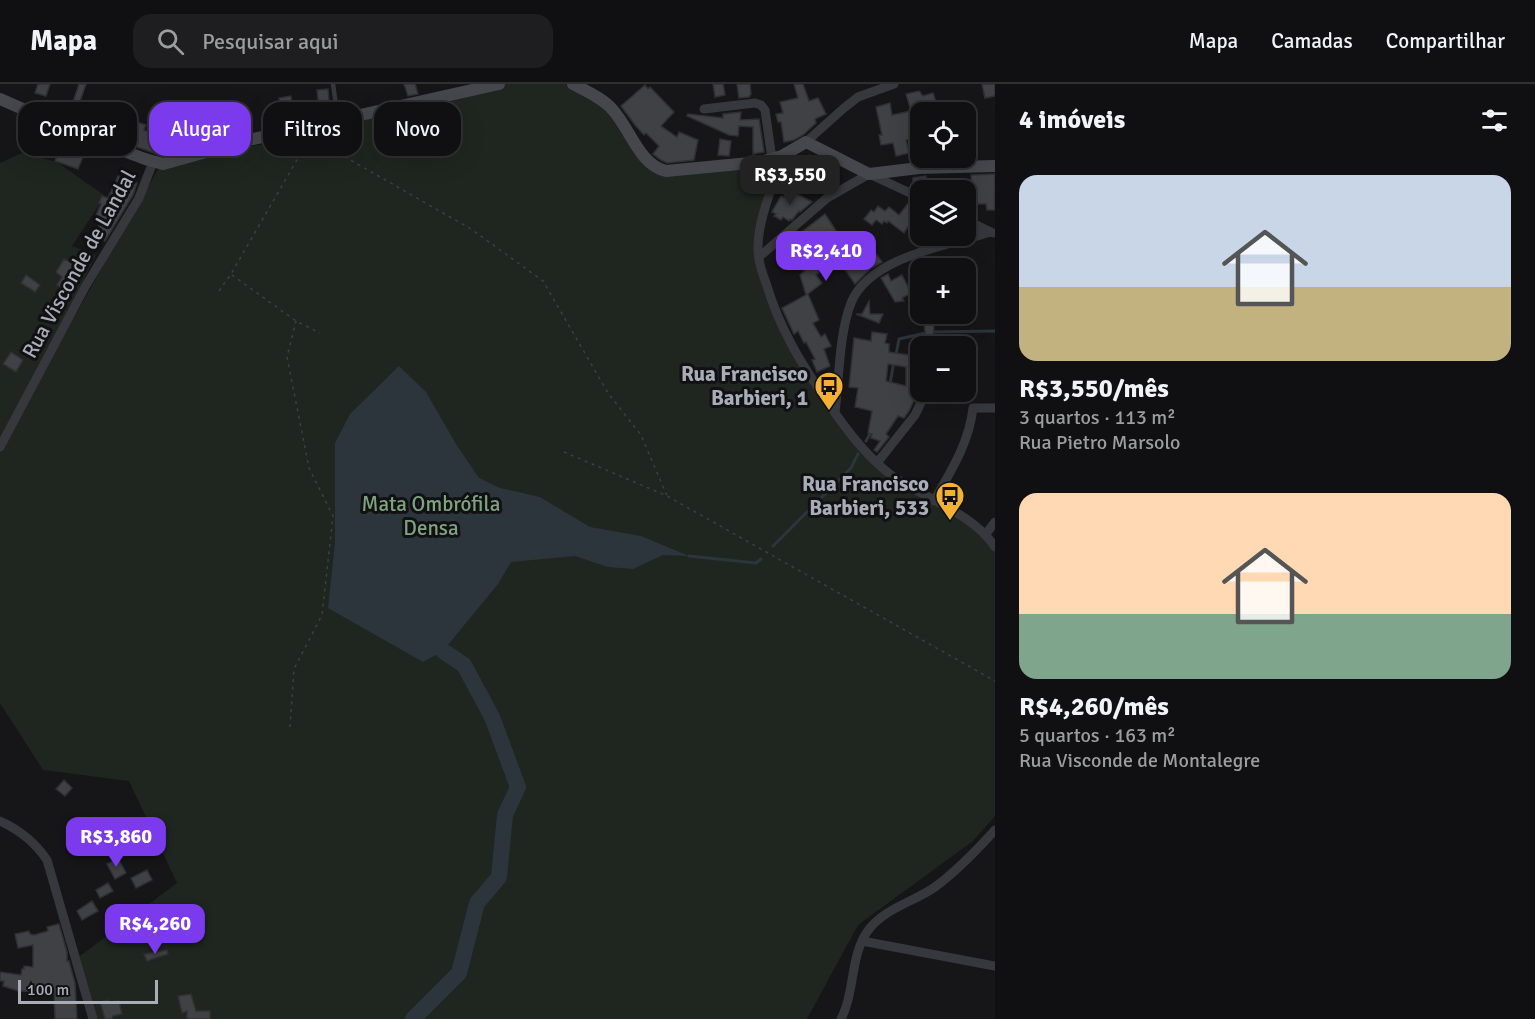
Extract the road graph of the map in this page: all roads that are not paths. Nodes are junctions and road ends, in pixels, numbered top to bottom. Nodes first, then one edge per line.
1 (333, 84) edge
2 (499, 84) edge
3 (573, 84) edge
4 (894, 84) edge
5 (0, 99) edge
6 (336, 102) edge
7 (704, 109) dead end
8 (362, 115) edge
9 (263, 137) edge
10 (806, 142) junction
11 (777, 158) junction
12 (153, 162) junction
13 (995, 166) edge
14 (869, 174) junction
15 (910, 193) edge
16 (976, 225) edge
17 (993, 233) edge
18 (759, 257) junction
19 (921, 402) edge
20 (995, 408) edge
21 (835, 413) junction
22 (0, 447) edge
23 (877, 463) junction
24 (934, 501) junction
25 (995, 522) edge
26 (985, 535) junction
27 (995, 547) edge
28 (0, 821) edge
29 (995, 830) edge
30 (862, 941) junction
31 (995, 966) edge
32 (93, 1019) edge
33 (841, 1019) edge

1 - 6 lane
2 - 8 main road
3 - 11 main road
4 - 10 street
5 - 12 main road
7 - 11 street
9 - 12 main road
10 - 11 main road
10 - 14 main road
11 - 18 street
12 - 22 street, Rua Visconde de Landal
13 - 14 main road
14 - 15 street
14 - 18 street
16 - 17 street
17 - 21 street
18 - 21 street
19 - 23 street
20 - 24 street
21 - 23 street
23 - 24 street
24 - 26 street
25 - 26 street
26 - 27 street
28 - 32 street
29 - 30 street
30 - 31 street
30 - 33 street

